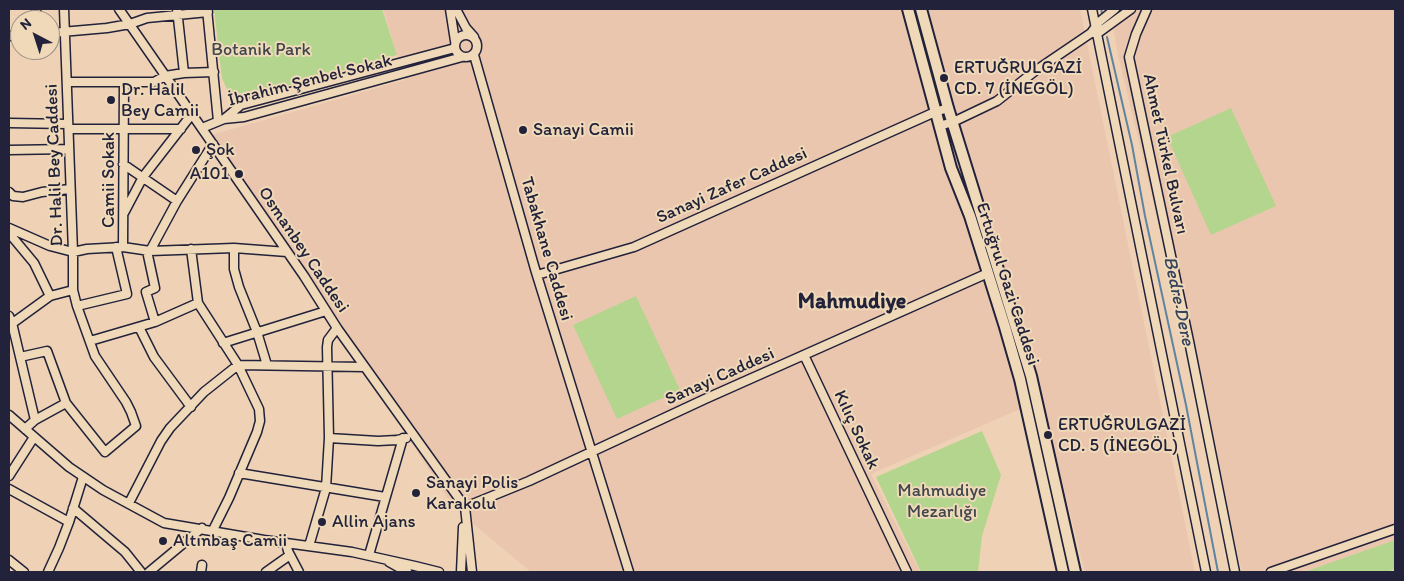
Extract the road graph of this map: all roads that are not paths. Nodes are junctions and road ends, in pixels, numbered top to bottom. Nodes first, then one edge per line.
1 (64, 9) edge
2 (119, 9) edge
3 (146, 9) edge
4 (450, 9) edge
5 (456, 9) edge
6 (908, 9) edge
7 (921, 9) edge
8 (1092, 9) edge
9 (1115, 9) edge
10 (1131, 9) edge
11 (1147, 9) edge
12 (208, 10) edge
13 (177, 12) edge
14 (147, 18) junction
15 (130, 24) junction
16 (65, 31) junction
17 (1095, 31) junction
18 (60, 32) edge
19 (475, 38) junction
20 (455, 45) junction
21 (474, 55) junction
22 (462, 57) junction
23 (214, 72) junction
24 (184, 73) junction
25 (165, 76) junction
26 (334, 81) junction
27 (67, 82) junction
28 (124, 82) junction
29 (336, 91) junction
30 (948, 108) junction
31 (935, 112) junction
32 (192, 114) junction
33 (221, 120) junction
34 (953, 122) junction
35 (9, 123) edge
36 (939, 126) junction
37 (69, 127) junction
38 (124, 128) junction
39 (181, 128) junction
40 (202, 128) junction
41 (213, 144) junction
42 (69, 149) junction
43 (9, 150) edge
44 (124, 164) junction
45 (143, 178) junction
46 (70, 189) junction
47 (9, 192) edge
48 (177, 201) junction
49 (124, 214) junction
50 (9, 228) edge
51 (10, 237) edge
52 (120, 247) junction
53 (234, 248) junction
54 (191, 249) junction
55 (149, 251) junction
56 (73, 252) junction
57 (287, 252) junction
58 (998, 269) junction
59 (988, 273) junction
60 (537, 275) junction
61 (73, 290) junction
62 (50, 296) junction
63 (198, 303) junction
64 (77, 306) junction
65 (326, 311) junction
66 (10, 322) edge
67 (155, 322) junction
68 (140, 327) junction
69 (337, 328) junction
70 (257, 332) junction
71 (90, 342) junction
72 (223, 342) junction
73 (804, 355) junction
74 (20, 357) junction
75 (268, 365) junction
76 (238, 366) junction
77 (328, 366) junction
78 (364, 367) junction
79 (66, 403) junction
80 (191, 406) junction
81 (9, 415) edge
82 (34, 420) junction
83 (25, 429) junction
84 (414, 436) junction
85 (34, 437) junction
86 (329, 438) junction
87 (403, 438) junction
88 (592, 452) junction
89 (239, 473) junction
90 (9, 476) edge
91 (83, 477) junction
92 (326, 488) junction
93 (9, 489) edge
94 (385, 497) junction
95 (129, 503) junction
96 (465, 507) junction
97 (73, 508) junction
98 (69, 522) junction
99 (202, 528) junction
100 (1395, 529) edge
101 (214, 530) junction
102 (286, 543) junction
103 (309, 546) junction
104 (290, 555) junction
105 (369, 555) junction
106 (381, 558) junction
107 (9, 560) edge
108 (24, 572) edge
109 (48, 572) edge
110 (141, 572) edge
111 (149, 572) edge
112 (266, 572) edge
113 (298, 572) edge
114 (407, 572) edge
115 (439, 572) edge
116 (460, 572) edge
117 (472, 572) edge
118 (629, 572) edge
119 (907, 572) edge
120 (1064, 572) edge
121 (1075, 572) edge
122 (1206, 572) edge
123 (1236, 572) edge
124 (1271, 572) edge

1 - 16 street, Dr. Halil Bey Caddesi
2 - 15 street, Osmanbey Caddesi
3 - 14 street
4 - 20 street
5 - 19 street
6 - 31 main road, Ertuğrul Gazi Caddesi
7 - 30 main road, Ertuğrul Gazi Caddesi
8 - 17 street
9 - 17 street
10 - 17 street
11 - 123 street, Ahmet Türkel Bulvarı
12 - 13 street
12 - 23 street
13 - 14 street
13 - 24 street
14 - 15 street
15 - 16 street
15 - 25 street, Osmanbey Caddesi
16 - 18 street
16 - 27 street, Dr. Halil Bey Caddesi
17 - 34 street
17 - 122 street
19 - 20 street
19 - 21 street
20 - 22 street
20 - 26 street, İbrahim Şenbel Sokak
21 - 22 street
21 - 60 street, Tabakhane Caddesi
22 - 29 street, İbrahim Şenbel Sokak
23 - 24 street
23 - 33 street
24 - 25 street
25 - 28 street
25 - 32 street, Osmanbey Caddesi
26 - 29 street
26 - 33 street, İbrahim Şenbel Sokak
27 - 28 street
27 - 37 street, Dr. Halil Bey Caddesi
28 - 38 street, Camii Sokak
29 - 33 street, İbrahim Şenbel Sokak
30 - 31 street, Sanayi Zafer Caddesi
30 - 34 main road, Ertuğrul Gazi Caddesi
31 - 36 main road, Ertuğrul Gazi Caddesi
31 - 60 street, Sanayi Zafer Caddesi
32 - 39 street
32 - 40 street, Osmanbey Caddesi
33 - 40 street
34 - 36 street
34 - 58 main road, Ertuğrul Gazi Caddesi
35 - 37 street
36 - 59 main road, Ertuğrul Gazi Caddesi
37 - 38 street
37 - 42 street, Dr. Halil Bey Caddesi
38 - 39 street
38 - 44 street, Camii Sokak
39 - 45 street
40 - 41 street, Osmanbey Caddesi
41 - 48 street
41 - 57 street, Osmanbey Caddesi
42 - 43 street
42 - 46 street, Dr. Halil Bey Caddesi
44 - 45 street
44 - 49 street, Camii Sokak
45 - 48 street
45 - 49 street
46 - 47 street
46 - 56 street, Dr. Halil Bey Caddesi
48 - 55 street
49 - 52 street, Camii Sokak
50 - 56 street
51 - 62 street
52 - 55 street
52 - 56 street
52 - 64 street, Camii Sokak
53 - 54 street
53 - 57 street
53 - 70 street
54 - 55 street
54 - 63 street
55 - 67 street
56 - 61 street, Dr. Halil Bey Caddesi
57 - 65 street, Osmanbey Caddesi
58 - 59 main road
58 - 121 main road, Ertuğrul Gazi Caddesi
59 - 73 street, Sanayi Caddesi
59 - 120 main road, Ertuğrul Gazi Caddesi
60 - 88 street, Tabakhane Caddesi
61 - 62 street
61 - 64 street, Dr. Halil Bey Caddesi
62 - 66 street
63 - 67 street
63 - 72 street
64 - 71 street, Dr. Halil Bey Caddesi
65 - 69 street, Osmanbey Caddesi
65 - 70 street
66 - 74 street
67 - 68 street
68 - 71 street
68 - 80 street
69 - 77 street
69 - 78 street, Osmanbey Caddesi
70 - 72 street
70 - 75 street
71 - 79 street, Dr. Halil Bey Caddesi
72 - 76 street
73 - 88 street, Sanayi Caddesi
73 - 119 street, Kılıç Sokak
74 - 79 street
74 - 82 street
75 - 76 street
75 - 77 street
76 - 80 street
76 - 89 street
77 - 78 street
77 - 86 street
78 - 84 street, Osmanbey Caddesi
79 - 82 street
80 - 95 street
81 - 83 street
82 - 83 street
83 - 85 street
84 - 87 street
84 - 96 street, Osmanbey Caddesi
85 - 90 street
85 - 91 street
86 - 87 street
86 - 92 street
87 - 94 street
88 - 96 street, Sanayi Caddesi
88 - 118 street, Tabakhane Caddesi
89 - 92 street
89 - 101 street
91 - 95 street
91 - 97 street
92 - 94 street
92 - 103 street
93 - 98 street
94 - 105 street
95 - 99 street
96 - 116 street
96 - 117 street, Osmanbey Caddesi
97 - 98 street
97 - 110 street
98 - 109 street
99 - 101 street
99 - 111 street
100 - 124 street
101 - 102 street
102 - 103 street
102 - 104 street
103 - 105 street
104 - 112 street
104 - 113 street
105 - 106 street
106 - 114 street
106 - 115 street
107 - 108 street

